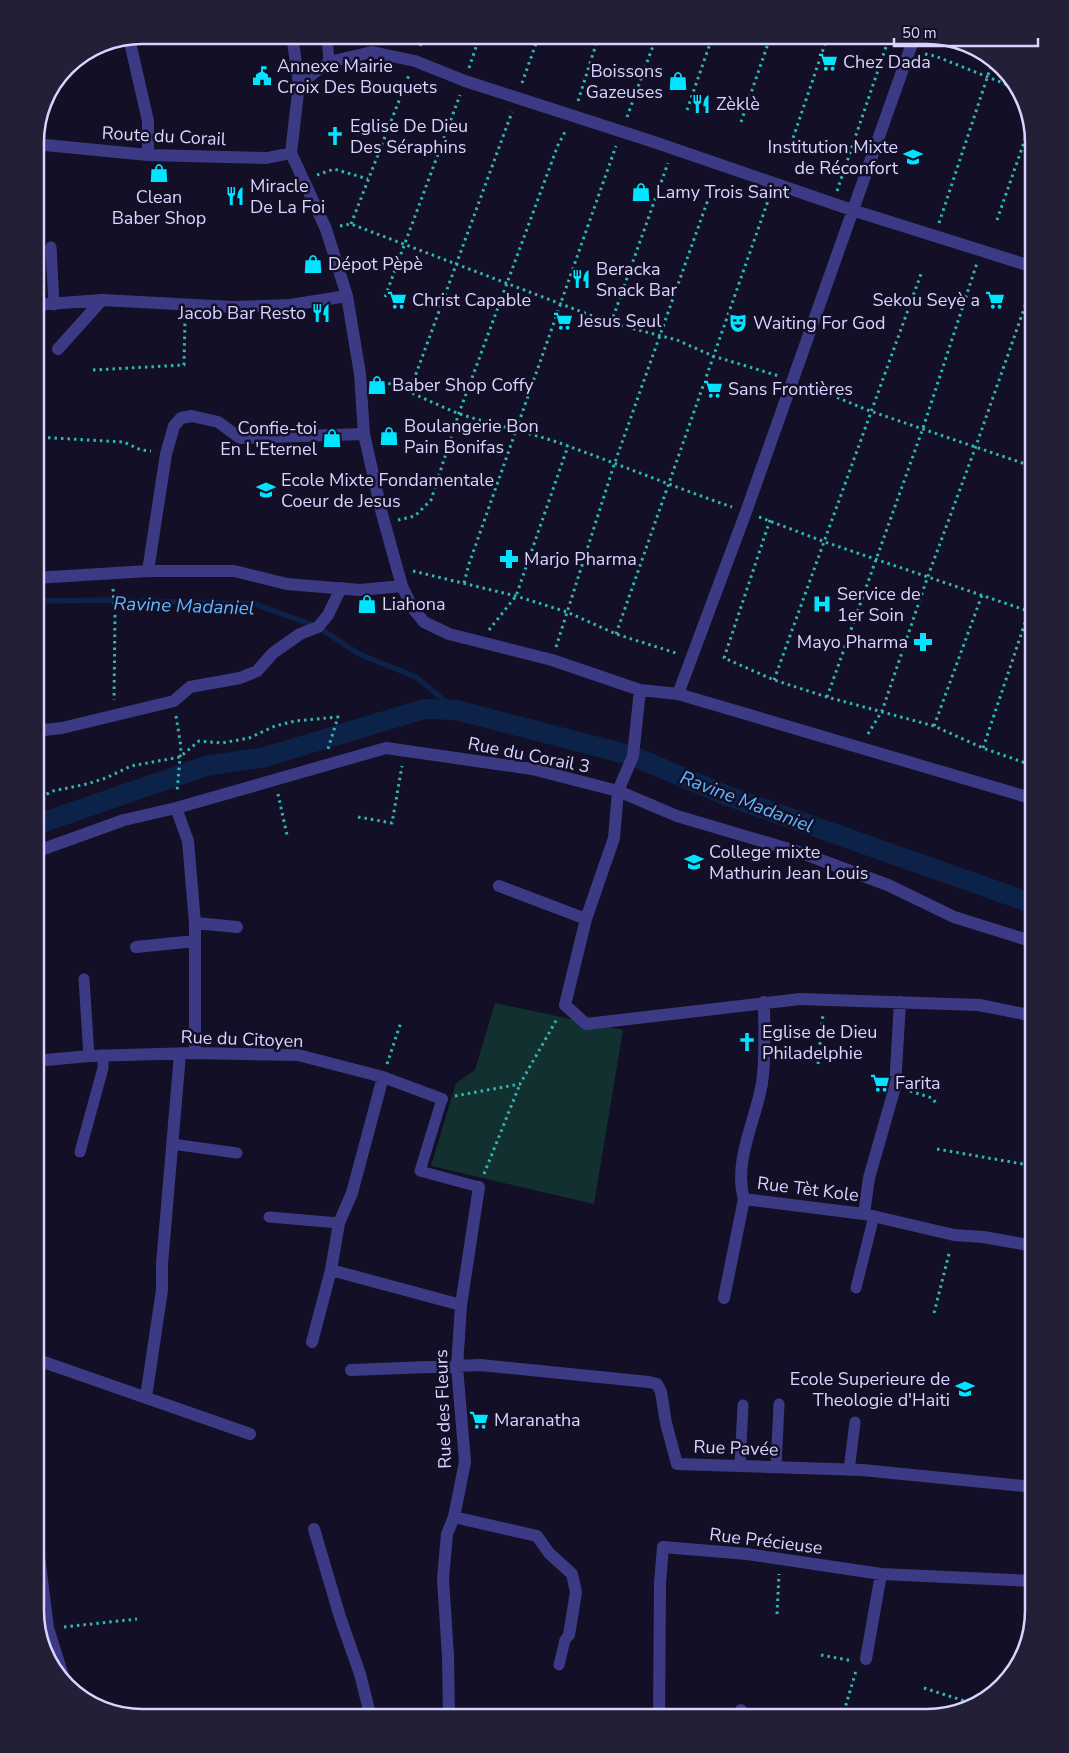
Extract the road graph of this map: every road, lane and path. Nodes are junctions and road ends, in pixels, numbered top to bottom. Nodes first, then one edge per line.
1 (293, 44) edge
2 (328, 44) edge
3 (477, 44) edge
4 (535, 44) edge
5 (596, 44) edge
6 (653, 44) edge
7 (710, 44) edge
8 (768, 44) edge
9 (825, 44) edge
10 (888, 44) edge
11 (894, 44) edge
12 (912, 44) edge
13 (131, 45) edge
14 (909, 52) junction
15 (415, 61) junction
16 (329, 62) junction
17 (990, 67) edge
18 (986, 76) junction
19 (465, 81) junction
20 (299, 84) junction
21 (1007, 85) edge
22 (518, 98) junction
23 (687, 110) dead end
24 (574, 116) junction
25 (741, 122) dead end
26 (622, 131) junction
27 (1025, 140) edge
28 (791, 144) dead end
29 (44, 145) edge
30 (672, 148) junction
31 (291, 153) junction
32 (148, 155) junction
33 (720, 165) junction
34 (368, 179) junction
35 (304, 183) junction
36 (774, 183) junction
37 (833, 204) junction
38 (852, 210) junction
39 (997, 220) dead end
40 (351, 224) junction
41 (326, 229) junction
42 (935, 236) junction
43 (405, 245) junction
44 (51, 248) dead end
45 (981, 251) junction
46 (458, 264) junction
47 (1025, 264) edge
48 (921, 274) dead end
49 (507, 284) junction
50 (347, 296) junction
51 (385, 297) dead end
52 (102, 300) junction
53 (185, 304) junction
54 (560, 304) junction
55 (44, 305) edge
56 (54, 305) junction
57 (1025, 306) edge
58 (611, 323) junction
59 (660, 336) junction
60 (58, 349) dead end
61 (713, 356) junction
62 (93, 370) dead end
63 (360, 374) junction
64 (793, 379) junction
65 (409, 393) junction
66 (870, 411) junction
67 (459, 413) junction
68 (923, 428) junction
69 (516, 429) junction
70 (364, 434) junction
71 (44, 438) edge
72 (568, 446) junction
73 (976, 446) junction
74 (166, 454) junction
75 (1025, 464) edge
76 (614, 465) junction
77 (668, 485) junction
78 (746, 512) junction
79 (770, 520) junction
80 (384, 523) junction
81 (825, 542) junction
82 (877, 560) junction
83 (397, 567) junction
84 (148, 571) junction
85 (112, 573) junction
86 (928, 576) junction
87 (44, 577) edge
88 (464, 583) junction
89 (402, 586) junction
90 (341, 588) junction
91 (982, 595) junction
92 (516, 596) junction
93 (1025, 610) edge
94 (567, 612) junction
95 (1025, 620) edge
96 (616, 634) junction
97 (481, 642) junction
98 (691, 658) junction
99 (552, 660) junction
100 (774, 680) junction
101 (640, 690) junction
102 (678, 694) junction
103 (827, 698) junction
104 (174, 701) junction
105 (882, 711) junction
106 (115, 715) junction
107 (934, 726) junction
108 (44, 730) edge
109 (860, 748) junction
110 (983, 748) junction
111 (404, 750) junction
112 (180, 757) junction
113 (1025, 763) edge
114 (322, 766) junction
115 (274, 780) junction
116 (618, 791) junction
117 (44, 796) edge
118 (1025, 796) edge
119 (176, 808) junction
120 (358, 817) dead end
121 (287, 835) dead end
122 (44, 849) edge
123 (499, 886) dead end
124 (586, 919) junction
125 (195, 923) junction
126 (237, 927) dead end
127 (1025, 939) edge
128 (195, 941) junction
129 (136, 947) dead end
130 (84, 979) dead end
131 (824, 1001) junction
132 (764, 1002) junction
133 (900, 1002) junction
134 (565, 1005) junction
135 (1025, 1014) edge
136 (401, 1022) dead end
137 (180, 1054) junction
138 (195, 1054) junction
139 (103, 1055) junction
140 (89, 1056) junction
141 (44, 1060) edge
142 (818, 1064) dead end
143 (383, 1077) junction
144 (520, 1084) junction
145 (895, 1087) junction
146 (442, 1099) junction
147 (936, 1103) dead end
148 (172, 1144) junction
149 (937, 1149) dead end
150 (80, 1152) dead end
151 (237, 1153) dead end
152 (1025, 1164) edge
153 (478, 1187) junction
154 (744, 1199) junction
155 (869, 1215) junction
156 (269, 1217) dead end
157 (340, 1223) junction
158 (954, 1235) junction
159 (1025, 1244) edge
160 (331, 1270) junction
161 (856, 1288) dead end
162 (724, 1298) dead end
163 (461, 1305) junction
164 (934, 1313) dead end
165 (312, 1342) dead end
166 (44, 1362) edge
167 (457, 1367) junction
168 (351, 1370) dead end
169 (146, 1397) junction
170 (743, 1404) dead end
171 (779, 1404) dead end
172 (855, 1422) dead end
173 (250, 1434) dead end
174 (740, 1466) junction
175 (776, 1467) junction
176 (849, 1470) junction
177 (1025, 1486) edge
178 (454, 1517) junction
179 (314, 1529) dead end
180 (780, 1560) junction
181 (881, 1574) junction
182 (1025, 1581) edge
183 (44, 1596) edge
184 (777, 1614) dead end
185 (138, 1619) dead end
186 (48, 1628) junction
187 (569, 1635) joint
188 (822, 1655) dead end
189 (863, 1661) junction
190 (559, 1664) dead end
191 (60, 1666) edge
192 (924, 1688) dead end
193 (965, 1701) edge
194 (369, 1709) edge
195 (449, 1709) edge
196 (659, 1709) edge
197 (845, 1709) edge

1 - 20 street
2 - 16 lane
3 - 19 path
4 - 22 path
5 - 24 path
6 - 26 path
7 - 23 path
8 - 25 path
9 - 28 path
10 - 37 path
11 - 14 path
12 - 14 street
13 - 32 street
14 - 18 path
14 - 38 street
15 - 16 street
15 - 19 street
15 - 34 path
16 - 20 street
17 - 18 path
18 - 21 path
18 - 42 path
19 - 22 street
19 - 43 path
20 - 31 street
22 - 24 street
22 - 46 path
24 - 26 street
24 - 49 path
26 - 30 street
26 - 54 path
27 - 39 path
29 - 32 street, Route du Corail
30 - 33 street
30 - 58 path
31 - 32 street, Route du Corail
31 - 35 street
33 - 36 street
33 - 59 path
34 - 35 path
34 - 40 path
35 - 41 street
36 - 37 street
36 - 61 path
37 - 38 street
38 - 42 street
38 - 64 street
40 - 41 path
40 - 43 path
41 - 50 street
42 - 45 street
43 - 46 path
43 - 51 path
44 - 56 lane
45 - 47 street
45 - 68 path
46 - 49 path
46 - 65 path
48 - 66 path
49 - 54 path
49 - 67 path
50 - 53 street
50 - 63 street
52 - 53 street
52 - 56 street
52 - 60 street
53 - 62 path
54 - 58 path
54 - 69 path
55 - 56 street
57 - 73 path
58 - 59 path
59 - 61 path
59 - 76 path
61 - 64 path
61 - 77 path
63 - 65 path
63 - 70 street
64 - 66 path
64 - 78 street
65 - 67 path
66 - 68 path
66 - 81 path
67 - 69 path
67 - 80 path
68 - 73 path
68 - 82 path
69 - 72 path
69 - 88 path
70 - 74 street
70 - 80 street
71 - 74 path
72 - 76 path
72 - 92 path
73 - 75 path
73 - 86 path
74 - 84 street
76 - 77 path
76 - 94 path
77 - 78 path
77 - 96 path
78 - 79 path
78 - 98 street
79 - 81 path
79 - 100 path
80 - 83 street
81 - 82 path
81 - 100 path
82 - 86 path
82 - 103 path
83 - 88 path
83 - 89 street
84 - 85 street
84 - 90 street
85 - 87 street
85 - 106 path
86 - 91 path
86 - 105 path
88 - 92 path
89 - 90 street
89 - 97 street
90 - 104 street
91 - 93 path
91 - 107 path
92 - 94 path
92 - 97 path
94 - 96 path
94 - 99 path
95 - 110 path
96 - 98 path
97 - 99 street
98 - 102 street
99 - 101 street
100 - 103 path
101 - 102 street
101 - 116 street
102 - 109 street
103 - 105 path
104 - 106 street
104 - 112 path
105 - 107 path
105 - 109 path
106 - 108 street
107 - 110 path
109 - 118 street
110 - 113 path
111 - 114 street, Rue du Corail 3
111 - 116 street, Rue du Corail 3
111 - 120 path
112 - 114 path
112 - 117 path
112 - 119 path
114 - 115 street, Rue du Corail 3
115 - 119 street, Rue du Corail 3
115 - 121 path
116 - 124 street
116 - 127 street, Rue du Corail 3
119 - 122 street, Rue du Corail 3
119 - 125 street
123 - 124 street
124 - 134 street
125 - 126 street
125 - 128 street
128 - 129 street
128 - 138 street
130 - 140 lane
131 - 132 street
131 - 133 street
131 - 142 path
132 - 134 street
132 - 154 street, Rue Tèt Kole
133 - 135 street
133 - 145 street
134 - 144 path
136 - 143 path
137 - 138 street, Rue du Citoyen
137 - 139 street, Rue du Citoyen
137 - 148 street
138 - 143 street, Rue du Citoyen
139 - 140 street, Rue du Citoyen
139 - 150 lane
140 - 141 street, Rue du Citoyen
143 - 146 street, Rue du Citoyen
143 - 157 street
144 - 146 path
144 - 153 path
145 - 147 path
145 - 155 street
146 - 153 lane
148 - 151 lane
148 - 169 street
149 - 152 path
153 - 163 street, Rue des Fleurs
154 - 155 street, Rue Tèt Kole
154 - 162 street
155 - 158 street, Rue Tèt Kole
155 - 161 lane
156 - 157 lane
157 - 160 street
158 - 159 street, Rue Tèt Kole
158 - 164 path
160 - 163 street
160 - 165 street
163 - 167 street, Rue des Fleurs
166 - 169 street
167 - 168 street, Rue Pavée
167 - 174 street, Rue Pavée
167 - 178 street, Rue des Fleurs
169 - 173 street
170 - 174 lane
171 - 175 lane
172 - 176 lane
174 - 175 street, Rue Pavée
175 - 176 street, Rue Pavée
176 - 177 street, Rue Pavée
178 - 187 street
178 - 195 street, Rue des Fleurs
179 - 194 street
180 - 181 street, Rue Précieuse
180 - 184 path
180 - 196 street, Rue Précieuse
181 - 182 street, Rue Précieuse
181 - 189 street
183 - 186 street
185 - 186 path
186 - 191 street
187 - 190 lane
188 - 189 path
189 - 197 path
192 - 193 path

